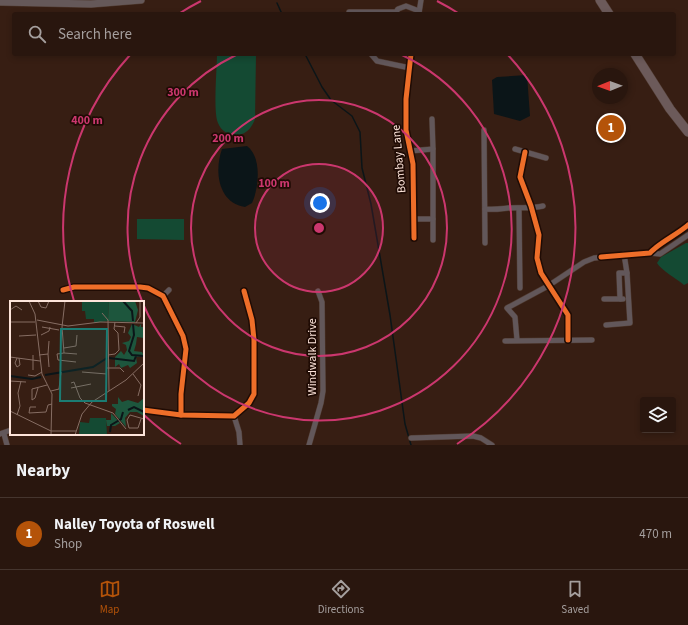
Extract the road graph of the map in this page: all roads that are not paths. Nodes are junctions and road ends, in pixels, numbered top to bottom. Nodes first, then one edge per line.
1 (141, 0) edge
2 (421, 0) edge
3 (600, 0) edge
4 (0, 2) edge
5 (349, 12) edge
6 (396, 12) edge
7 (396, 12) edge
8 (417, 12) edge
9 (419, 12) edge
10 (608, 12) edge
11 (373, 56) edge
12 (411, 56) edge
13 (636, 56) edge
14 (410, 68) junction
15 (432, 119) dead end
16 (484, 130) dead end
17 (688, 132) edge
18 (433, 148) junction
19 (515, 149) dead end
20 (410, 151) junction
21 (525, 152) junction
22 (546, 158) dead end
23 (543, 206) dead end
24 (519, 208) junction
25 (485, 209) junction
26 (532, 209) junction
27 (414, 219) junction
28 (434, 219) junction
29 (688, 225) edge
30 (688, 235) edge
31 (414, 238) dead end
32 (434, 240) dead end
33 (485, 243) dead end
34 (650, 252) junction
35 (624, 254) junction
36 (628, 273) junction
37 (548, 286) junction
38 (520, 288) dead end
39 (63, 290) dead end
40 (169, 290) dead end
41 (244, 291) dead end
42 (318, 291) dead end
43 (163, 296) junction
44 (604, 299) dead end
45 (620, 299) junction
46 (629, 299) junction
47 (606, 325) dead end
48 (517, 340) junction
49 (568, 340) junction
50 (592, 340) dead end
51 (505, 341) dead end
52 (144, 410) edge
53 (181, 415) junction
54 (234, 416) junction
55 (2, 434) edge
56 (411, 438) dead end
57 (7, 445) edge
58 (240, 445) edge
59 (309, 445) edge
60 (492, 445) edge

1 - 4 street
2 - 9 street
3 - 10 highway
5 - 7 street
6 - 8 street
11 - 14 street
12 - 14 street, Bombay Lane
13 - 17 highway
14 - 20 street, Bombay Lane
15 - 18 street
16 - 25 street
18 - 20 street
18 - 28 street
19 - 21 street
20 - 27 street, Bombay Lane
21 - 22 street
21 - 26 street
23 - 26 street
24 - 25 street
24 - 26 street
24 - 38 street
25 - 33 street
26 - 37 street
27 - 28 street
27 - 31 street, Bombay Lane
28 - 32 street
29 - 34 street
30 - 34 street
34 - 35 street
35 - 36 street
35 - 37 street
36 - 45 street
36 - 46 street
37 - 48 street
37 - 49 street
39 - 43 street
40 - 43 street
41 - 54 street
42 - 59 street, Windwalk Drive
43 - 53 street
44 - 45 street
45 - 46 street
46 - 47 street
48 - 49 street
48 - 51 street
49 - 50 street
52 - 53 street
53 - 54 street
54 - 58 street
55 - 57 street
56 - 60 street

